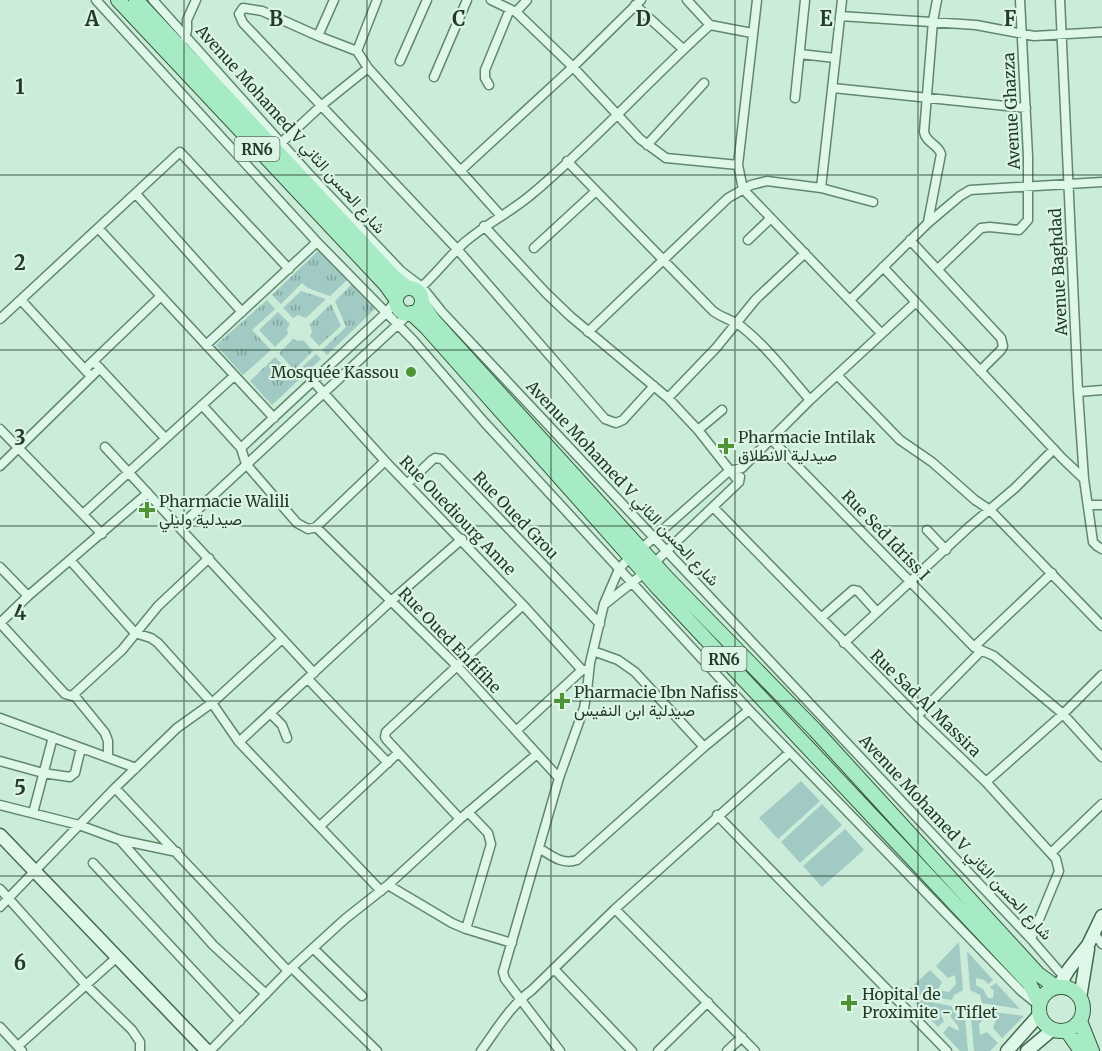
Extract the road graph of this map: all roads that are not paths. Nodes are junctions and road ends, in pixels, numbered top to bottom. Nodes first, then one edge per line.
1 (96, 0) edge
2 (118, 0) edge
3 (136, 0) edge
4 (153, 0) edge
5 (196, 0) edge
6 (377, 0) edge
7 (427, 0) edge
8 (467, 0) edge
9 (490, 0) edge
10 (527, 0) edge
11 (687, 0) edge
12 (757, 0) edge
13 (805, 0) edge
14 (842, 0) edge
15 (937, 0) edge
16 (1020, 0) edge
17 (1060, 0) edge
18 (332, 1) edge
19 (638, 3) edge
20 (513, 10) junction
21 (840, 16) junction
22 (187, 20) junction
23 (933, 21) junction
24 (710, 25) junction
25 (172, 30) junction
26 (1102, 32) edge
27 (752, 33) junction
28 (1022, 35) junction
29 (318, 36) junction
30 (1062, 36) junction
31 (153, 39) junction
32 (178, 46) junction
33 (682, 49) junction
34 (142, 50) junction
35 (357, 51) junction
36 (800, 54) junction
37 (836, 58) junction
38 (400, 62) dead end
39 (157, 66) junction
40 (368, 68) junction
41 (573, 68) junction
42 (434, 77) dead end
43 (705, 83) dead end
44 (489, 86) dead end
45 (833, 88) junction
46 (927, 97) junction
47 (795, 98) dead end
48 (322, 105) junction
49 (1026, 108) junction
50 (618, 115) junction
51 (281, 143) junction
52 (647, 145) junction
53 (567, 161) junction
54 (738, 165) junction
55 (460, 171) junction
56 (1102, 182) edge
57 (1069, 183) junction
58 (1029, 185) junction
59 (821, 188) junction
60 (743, 189) junction
61 (596, 191) junction
62 (136, 194) junction
63 (873, 202) dead end
64 (501, 216) junction
65 (771, 218) junction
66 (928, 223) junction
67 (484, 226) junction
68 (98, 228) junction
69 (748, 240) dead end
70 (910, 240) junction
71 (317, 242) junction
72 (534, 248) dead end
73 (457, 249) junction
74 (805, 253) junction
75 (664, 259) junction
76 (883, 267) junction
77 (289, 269) junction
78 (938, 269) junction
79 (417, 292) junction
80 (161, 296) junction
81 (21, 300) junction
82 (396, 300) junction
83 (850, 300) junction
84 (916, 302) junction
85 (242, 312) junction
86 (387, 312) junction
87 (410, 314) junction
88 (0, 320) edge
89 (397, 323) junction
90 (736, 323) junction
91 (588, 332) junction
92 (881, 333) junction
93 (206, 345) junction
94 (93, 360) junction
95 (100, 368) junction
96 (85, 369) junction
97 (980, 371) junction
98 (837, 375) junction
99 (92, 376) junction
100 (234, 376) junction
101 (314, 381) junction
102 (654, 386) junction
103 (1102, 390) edge
104 (1078, 392) junction
105 (323, 393) junction
106 (668, 398) junction
107 (810, 400) junction
108 (202, 405) junction
109 (722, 410) dead end
110 (274, 418) junction
111 (0, 429) edge
112 (698, 430) junction
113 (165, 438) junction
114 (771, 439) junction
115 (105, 447) dead end
116 (19, 448) junction
117 (241, 448) junction
118 (1054, 449) junction
119 (385, 461) junction
120 (246, 464) junction
121 (0, 466) edge
122 (742, 468) junction
123 (729, 471) junction
124 (128, 472) junction
125 (1084, 479) junction
126 (739, 482) junction
127 (407, 484) junction
128 (148, 492) junction
129 (1102, 505) edge
130 (1089, 506) junction
131 (714, 508) junction
132 (990, 510) junction
133 (83, 514) junction
134 (179, 527) junction
135 (316, 527) junction
136 (927, 530) dead end
137 (102, 534) junction
138 (653, 538) junction
139 (462, 539) junction
140 (1102, 549) edge
141 (946, 550) junction
142 (666, 552) junction
143 (635, 553) junction
144 (210, 558) junction
145 (70, 560) junction
146 (0, 567) edge
147 (649, 568) junction
148 (618, 569) junction
149 (1052, 573) junction
150 (911, 583) junction
151 (632, 584) junction
152 (28, 596) junction
153 (391, 601) junction
154 (523, 604) junction
155 (604, 604) junction
156 (877, 612) junction
157 (821, 618) junction
158 (0, 623) edge
159 (600, 624) junction
160 (1102, 626) edge
161 (135, 633) junction
162 (282, 639) junction
163 (844, 643) junction
164 (977, 649) junction
165 (593, 651) junction
166 (457, 666) junction
167 (585, 670) junction
168 (1102, 675) edge
169 (311, 676) junction
170 (74, 695) junction
171 (212, 703) junction
172 (749, 711) junction
173 (270, 712) junction
174 (1063, 714) junction
175 (916, 716) junction
176 (0, 718) edge
177 (516, 731) junction
178 (53, 737) junction
179 (287, 738) dead end
180 (239, 742) junction
181 (704, 747) junction
182 (81, 748) junction
183 (398, 753) junction
184 (789, 753) junction
185 (537, 754) junction
186 (108, 757) junction
187 (1102, 757) edge
188 (0, 761) edge
189 (388, 763) junction
190 (136, 768) junction
191 (43, 773) junction
192 (559, 778) junction
193 (986, 782) junction
194 (115, 788) junction
195 (1102, 804) edge
196 (0, 805) edge
197 (33, 813) junction
198 (464, 815) junction
199 (717, 815) junction
200 (79, 825) junction
201 (320, 826) junction
202 (0, 835) edge
203 (1068, 838) junction
204 (120, 840) junction
205 (539, 848) junction
206 (177, 852) junction
207 (1051, 853) junction
208 (93, 863) dead end
209 (1059, 866) junction
210 (36, 871) junction
211 (385, 888) junction
212 (0, 889) edge
213 (8, 898) junction
214 (0, 907) edge
215 (615, 909) junction
216 (1102, 916) edge
217 (466, 929) junction
218 (1094, 933) junction
219 (1031, 939) junction
220 (512, 943) junction
221 (1102, 944) edge
222 (1088, 945) junction
223 (314, 949) junction
224 (116, 958) junction
225 (554, 969) junction
226 (290, 970) junction
227 (86, 985) junction
228 (1061, 985) junction
229 (266, 994) junction
230 (362, 996) dead end
231 (1080, 998) junction
232 (520, 999) junction
233 (708, 1002) junction
234 (1039, 1007) junction
235 (240, 1021) junction
236 (1080, 1021) junction
237 (0, 1027) edge
238 (1052, 1030) junction
239 (1067, 1031) junction
240 (741, 1037) junction
241 (20, 1049) edge
242 (140, 1051) edge
243 (208, 1051) edge
244 (377, 1051) edge
245 (481, 1051) edge
246 (560, 1051) edge
247 (632, 1051) edge
248 (658, 1051) edge
249 (727, 1051) edge
250 (755, 1051) edge
251 (946, 1051) edge
252 (1007, 1051) edge
253 (1027, 1051) edge
254 (1081, 1051) edge
255 (1092, 1051) edge

1 - 34 street
2 - 31 main road, RN6
3 - 25 main road, RN6
4 - 25 street, Avenue Mohamed V شارع الحسن الثاني
5 - 22 street
6 - 35 street
7 - 38 street
8 - 42 street
9 - 20 street
10 - 20 street
11 - 24 street
12 - 27 street
13 - 36 street
14 - 21 street
15 - 23 street
16 - 28 street, Avenue Ghazza
17 - 30 street, Avenue Baghdad
18 - 29 street
19 - 33 street
19 - 41 street
20 - 41 street
20 - 44 street
21 - 23 street
21 - 37 street
22 - 25 street
22 - 32 street
23 - 28 street
23 - 46 street
24 - 27 street
24 - 33 street
25 - 32 main road, RN6
26 - 30 street
27 - 54 street
28 - 30 street
28 - 49 street, Avenue Ghazza
29 - 35 street
29 - 48 street
30 - 57 street, Avenue Baghdad
31 - 32 main road, RN6
31 - 34 street
32 - 39 street
32 - 51 street, Avenue Mohamed V شارع الحسن الثاني
32 - 79 main road, RN6
32 - 82 main road, RN6
33 - 50 street
34 - 39 street
35 - 40 street
36 - 37 street
36 - 47 street
37 - 45 street
39 - 71 street
40 - 48 street
40 - 55 street
41 - 50 street
41 - 55 street
43 - 52 street
45 - 46 street
45 - 59 street
46 - 49 street
46 - 66 street
48 - 51 street
48 - 73 street
49 - 58 street, Avenue Ghazza
50 - 52 street
50 - 53 street
51 - 79 street, Avenue Mohamed V شارع الحسن الثاني
52 - 54 street
53 - 61 street
53 - 64 street
54 - 60 street
55 - 64 street
56 - 57 street
57 - 58 street
57 - 104 street, Avenue Baghdad
58 - 66 street
58 - 78 street, Avenue Ghazza
59 - 60 street
59 - 63 street
60 - 65 street
60 - 75 street
61 - 72 street
61 - 75 street
62 - 68 street
62 - 77 street
62 - 85 street
64 - 67 street
65 - 69 street
65 - 74 street
66 - 70 street
67 - 73 street
67 - 91 street
68 - 80 street
68 - 81 street
70 - 76 street
70 - 78 street
71 - 77 street
71 - 86 street
73 - 79 street
73 - 102 street
74 - 83 street
74 - 90 street
75 - 90 street
75 - 91 street
76 - 83 street
76 - 84 street
77 - 85 street
78 - 97 street
79 - 82 main road
79 - 87 main road
79 - 138 street, Avenue Mohamed V شارع الحسن الثاني
79 - 143 main road, RN6
80 - 93 street
80 - 94 street
81 - 88 street
81 - 96 street
82 - 86 street
82 - 87 main road, RN6
83 - 92 street
84 - 92 street
84 - 97 street
85 - 93 street
86 - 89 street
86 - 101 street
87 - 89 street
87 - 143 main road, RN6
89 - 105 street
89 - 148 street
90 - 106 street
90 - 107 street
91 - 102 street
92 - 98 street
93 - 100 street
94 - 95 street
94 - 96 street
95 - 99 street
95 - 113 street
96 - 99 street
97 - 118 street
98 - 107 street
98 - 132 street
99 - 116 street
100 - 108 street
100 - 110 street
101 - 105 street, Rue Ouediourg Anne
101 - 110 street
102 - 106 street
103 - 104 street
104 - 125 street, Avenue Baghdad
105 - 119 street, Rue Ouediourg Anne
105 - 120 street
106 - 112 street
107 - 114 street
108 - 113 street
108 - 117 street
109 - 112 street
110 - 117 street
111 - 116 street
112 - 123 street
113 - 124 street
114 - 122 street
114 - 150 street, Rue Sed Idriss I
115 - 124 street
116 - 121 street
116 - 133 street
117 - 120 street
118 - 125 street
118 - 132 street
119 - 127 street, Rue Ouediourg Anne
119 - 135 street
120 - 134 street
120 - 135 street
122 - 123 street
122 - 126 street
123 - 126 street
123 - 138 street
124 - 128 street
124 - 133 street
125 - 130 street, Avenue Baghdad
126 - 131 street
127 - 139 street, Rue Ouediourg Anne
127 - 159 street, Rue Oued Grou
128 - 134 street
128 - 137 street
129 - 130 street
130 - 140 street, Avenue Baghdad
131 - 142 street
131 - 157 street, Rue Sad Al Massira
132 - 141 street
132 - 149 street
133 - 137 street
134 - 144 street
135 - 153 street, Rue Oued Enfifihe
136 - 141 street
137 - 145 street
138 - 142 street, Avenue Mohamed V شارع الحسن الثاني
138 - 143 street
139 - 153 street
139 - 154 street, Rue Ouediourg Anne
141 - 150 street
142 - 147 street
142 - 219 street, Avenue Mohamed V شارع الحسن الثاني
143 - 147 main road, RN6
143 - 148 street
144 - 161 street
144 - 162 street
145 - 152 street
145 - 161 street
146 - 152 street
147 - 151 street
147 - 228 main road, RN6
147 - 234 main road, RN6
148 - 151 street
148 - 155 street
149 - 160 street
149 - 164 street
150 - 156 street
150 - 164 street, Rue Sed Idriss I
151 - 155 street
151 - 172 street
152 - 158 street
153 - 166 street, Rue Oued Enfifihe
153 - 169 street
154 - 166 street
154 - 167 street, Rue Ouediourg Anne
155 - 159 street
156 - 157 street
156 - 163 street
157 - 163 street, Rue Sad Al Massira
158 - 170 street
159 - 165 street
161 - 170 street
161 - 171 street
162 - 169 street
162 - 171 street
163 - 175 street, Rue Sad Al Massira
164 - 174 street, Rue Sed Idriss I
164 - 175 street
165 - 167 street
165 - 181 street
166 - 177 street, Rue Oued Enfifihe
166 - 183 street
167 - 177 street
167 - 192 street
168 - 174 street
169 - 173 street
169 - 189 street
170 - 186 street
171 - 180 street
171 - 190 street
172 - 181 street
172 - 184 street
173 - 179 street
173 - 180 street
174 - 187 street, Rue Sed Idriss I
174 - 193 street
175 - 193 street, Rue Sad Al Massira
176 - 178 street
177 - 185 street, Rue Oued Enfifihe
178 - 182 street
178 - 191 street
180 - 201 street
181 - 205 street
182 - 186 street
182 - 191 street
183 - 189 street
183 - 198 street
184 - 199 street
184 - 234 street
185 - 192 street, Rue Oued Enfifihe
185 - 198 street
186 - 190 street
188 - 191 street
189 - 201 street
190 - 194 street
191 - 197 street
192 - 205 street
193 - 207 street, Rue Sad Al Massira
194 - 200 street
194 - 206 street
195 - 203 street
196 - 197 street
197 - 200 street
198 - 211 street
198 - 217 street
199 - 215 street
199 - 251 street
200 - 204 street
200 - 210 street
201 - 211 street
202 - 210 street
203 - 207 street
203 - 209 street
204 - 206 street
204 - 229 street
205 - 220 street
206 - 226 street
207 - 209 street, Rue Sad Al Massira
208 - 235 street
209 - 219 street
210 - 213 street
210 - 224 street
211 - 217 street
211 - 223 street
212 - 213 street
213 - 214 street
213 - 227 street
215 - 225 street
215 - 233 street
216 - 218 street
217 - 220 street
218 - 221 street
218 - 222 street
219 - 228 street, Avenue Mohamed V شارع الحسن الثاني
220 - 232 street
222 - 228 street
222 - 231 street
223 - 226 street
223 - 230 street
224 - 227 street
224 - 243 street
225 - 232 street
225 - 247 street
226 - 229 street
226 - 244 street
227 - 241 street
227 - 242 street
228 - 231 main road, RN6
228 - 234 main road
229 - 235 street
231 - 236 main road
232 - 245 street
232 - 246 street
233 - 240 street
233 - 248 street
234 - 238 main road, RN6
234 - 252 street
235 - 243 street
236 - 239 main road
236 - 255 main road
237 - 241 street
238 - 239 main road
238 - 253 street
239 - 254 main road
240 - 249 street
240 - 250 street

